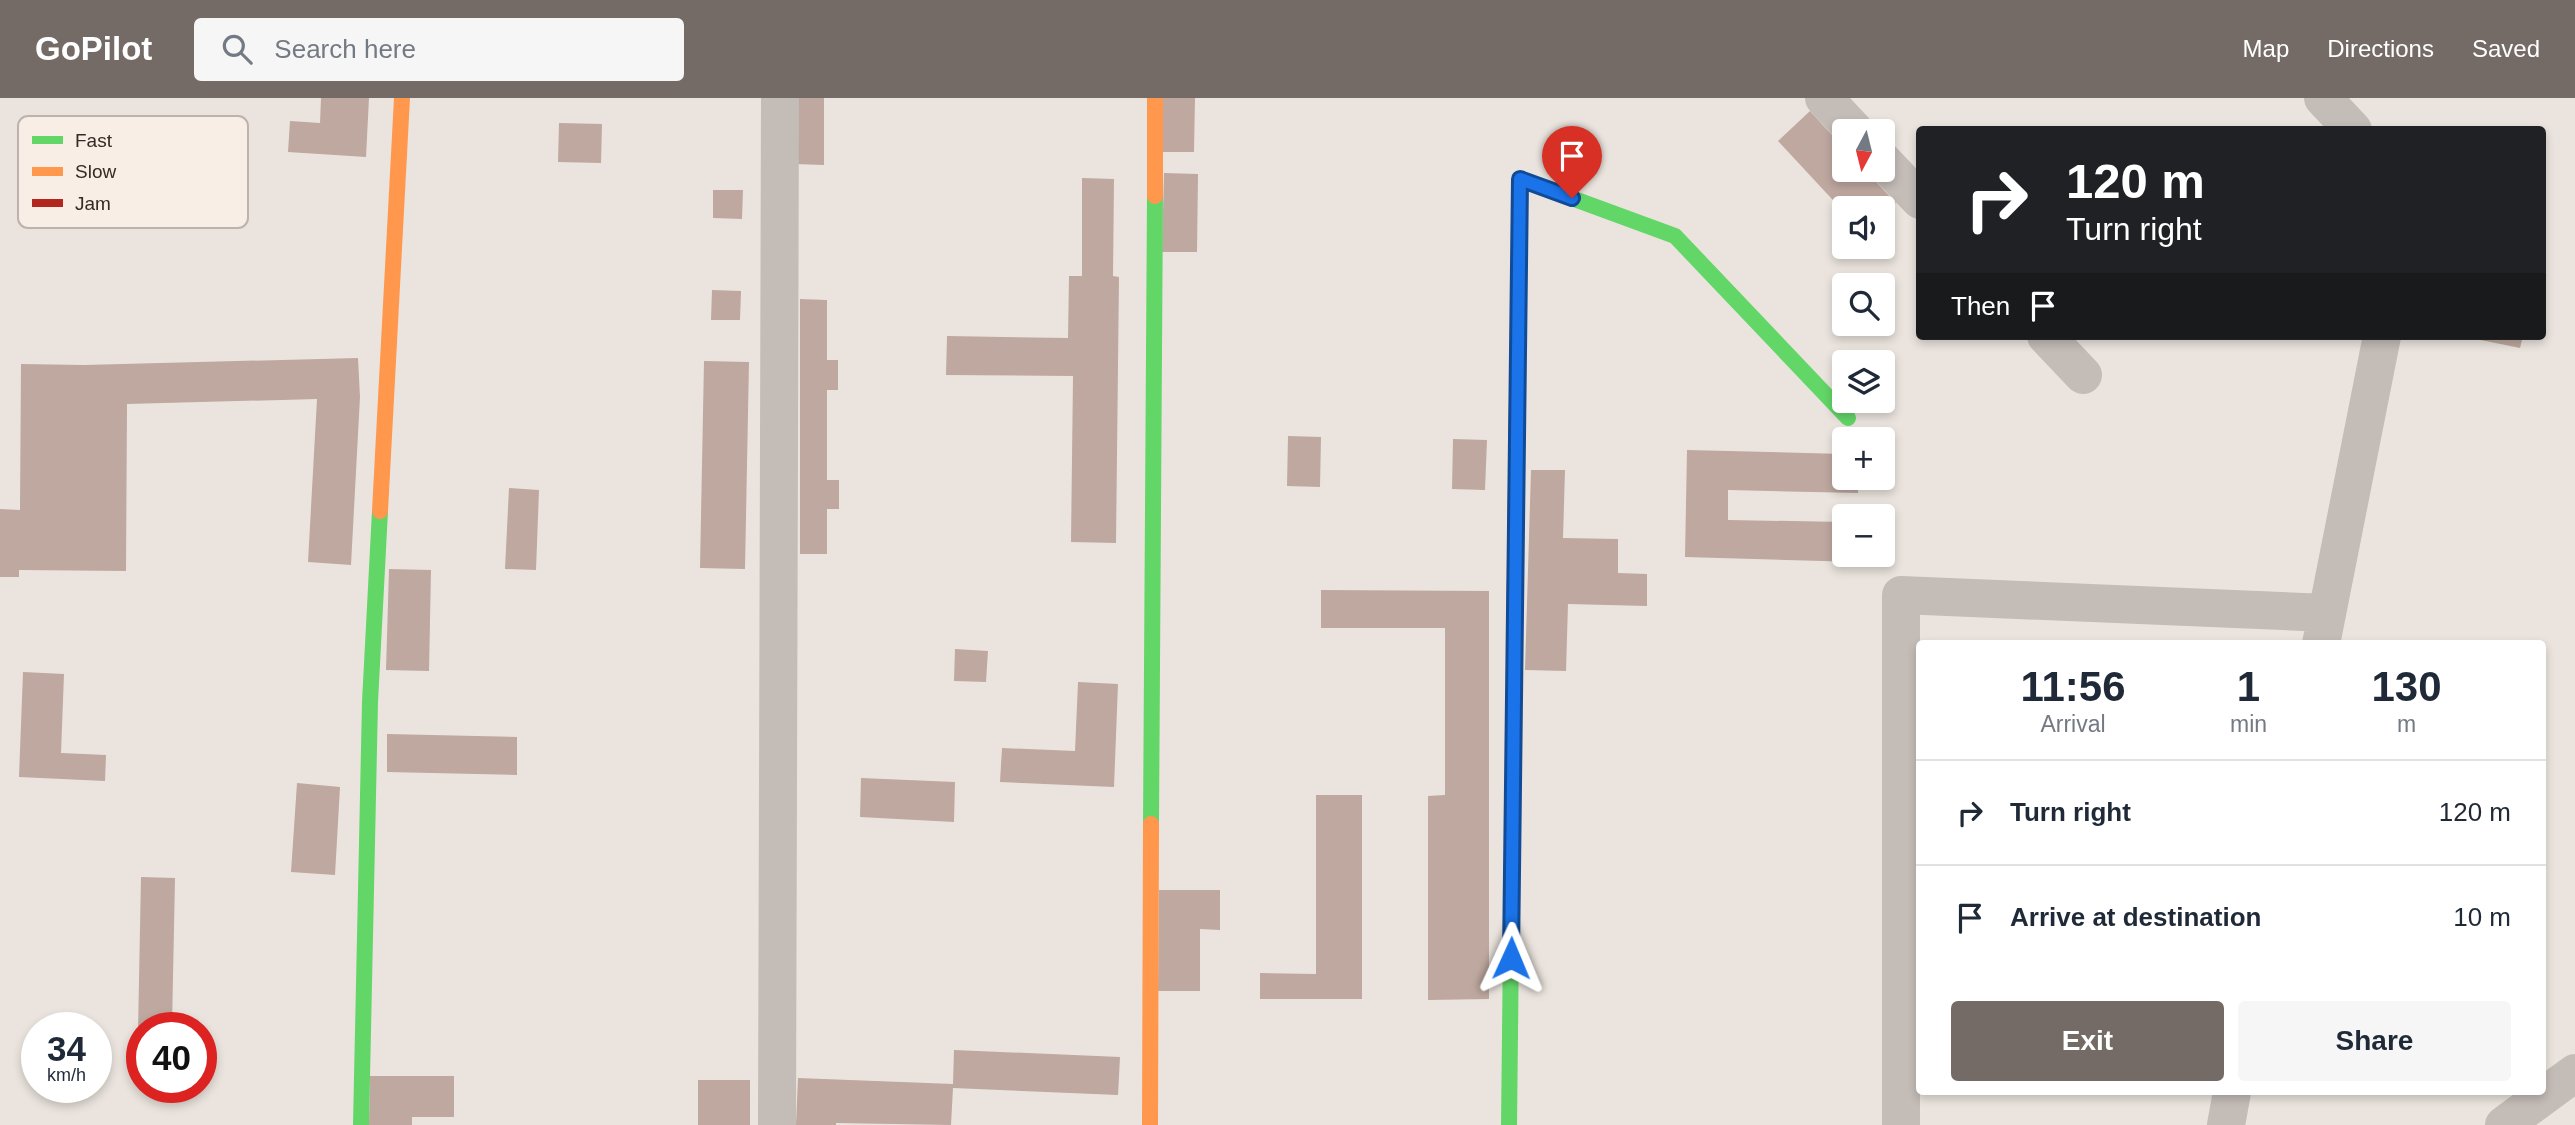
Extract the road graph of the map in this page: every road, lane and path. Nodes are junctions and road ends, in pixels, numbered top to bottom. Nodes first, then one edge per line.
1 (402, 98) edge
2 (780, 98) edge
3 (1155, 98) edge
4 (1824, 98) edge
5 (2323, 98) edge
6 (1844, 119) edge
7 (2349, 126) edge
8 (1895, 174) edge
9 (1916, 196) edge
10 (2050, 340) edge
11 (2381, 340) edge
12 (2082, 375) dead end
13 (1848, 418) dead end
14 (2324, 629) edge
15 (2575, 1073) edge
16 (2546, 1094) edge
17 (2231, 1095) edge
18 (2545, 1095) edge
19 (361, 1125) edge
20 (777, 1125) edge
21 (1150, 1125) edge
22 (1509, 1125) edge
23 (1901, 1125) edge
24 (2226, 1125) edge
25 (2504, 1125) edge

1 - 19 street
2 - 20 street
3 - 21 street
4 - 6 street
5 - 7 street
8 - 9 street
10 - 12 street
11 - 14 street
13 - 22 street
14 - 23 street
15 - 16 street
17 - 24 street
18 - 25 street

